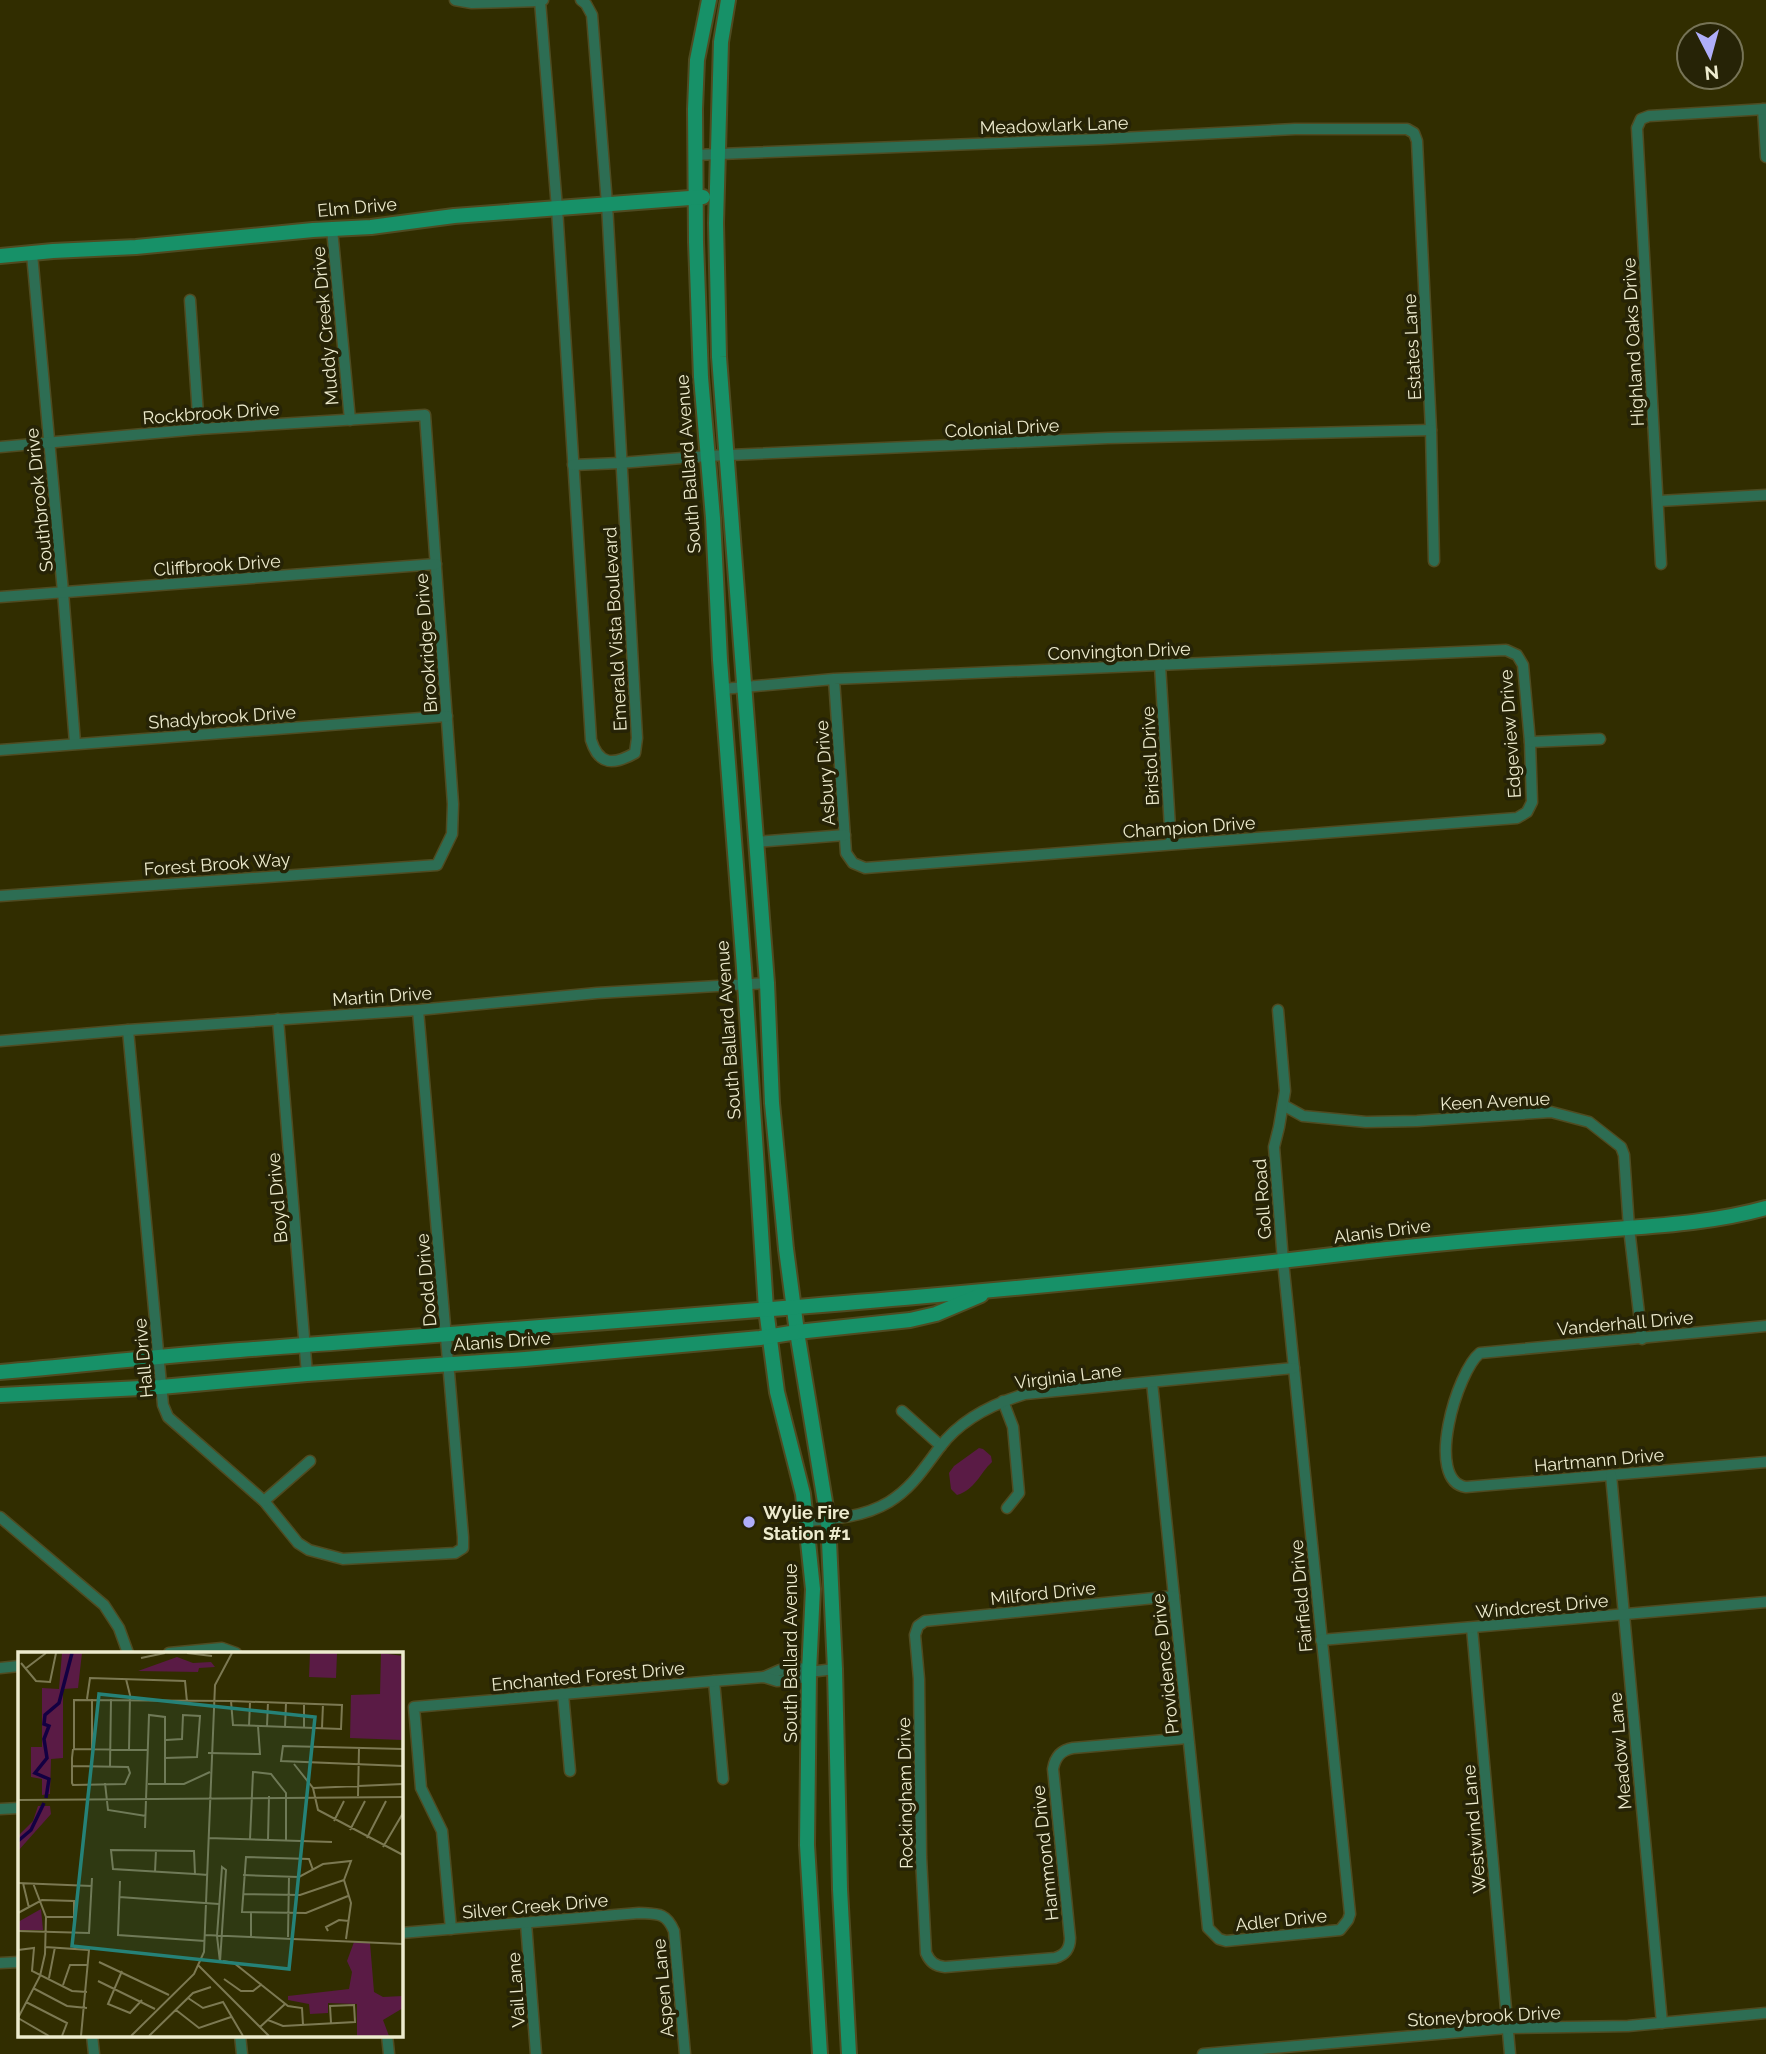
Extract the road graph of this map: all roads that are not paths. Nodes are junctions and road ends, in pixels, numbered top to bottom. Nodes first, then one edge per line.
1 (455, 0) edge
2 (541, 0) edge
3 (580, 0) edge
4 (709, 0) edge
5 (728, 0) edge
6 (1764, 109) edge
7 (1413, 133) joint
8 (695, 155) junction
9 (719, 155) junction
10 (1766, 157) edge
11 (695, 197) junction
12 (717, 199) junction
13 (607, 204) junction
14 (557, 208) junction
15 (332, 229) junction
16 (32, 254) junction
17 (0, 256) edge
18 (190, 300) dead end
19 (425, 415) joint
20 (350, 420) junction
21 (199, 429) junction
22 (1432, 430) junction
23 (48, 442) junction
24 (0, 447) edge
25 (708, 456) junction
26 (728, 456) junction
27 (620, 463) junction
28 (573, 465) junction
29 (1766, 495) edge
30 (1659, 501) junction
31 (1434, 561) dead end
32 (436, 564) junction
33 (1661, 564) dead end
34 (64, 592) junction
35 (0, 597) edge
36 (1517, 655) joint
37 (1160, 665) junction
38 (834, 679) junction
39 (743, 687) junction
40 (723, 689) junction
41 (447, 716) junction
42 (1600, 738) dead end
43 (75, 743) junction
44 (1530, 743) junction
45 (0, 750) edge
46 (1527, 812) joint
47 (845, 835) junction
48 (755, 842) junction
49 (1171, 844) junction
50 (853, 863) joint
51 (437, 865) joint
52 (0, 896) edge
53 (766, 983) junction
54 (745, 985) junction
55 (418, 1010) junction
56 (1278, 1010) dead end
57 (278, 1019) junction
58 (128, 1030) junction
59 (0, 1041) edge
60 (1283, 1105) junction
61 (1766, 1208) edge
62 (1629, 1228) junction
63 (1283, 1261) junction
64 (1000, 1288) junction
65 (794, 1306) junction
66 (766, 1309) junction
67 (1766, 1326) edge
68 (797, 1332) junction
69 (447, 1335) junction
70 (769, 1337) junction
71 (1642, 1339) junction
72 (304, 1345) junction
73 (159, 1358) junction
74 (450, 1364) junction
75 (1294, 1368) junction
76 (0, 1372) edge
77 (307, 1374) junction
78 (1152, 1382) junction
79 (161, 1387) junction
80 (0, 1395) edge
81 (1003, 1401) junction
82 (902, 1412) dead end
83 (941, 1446) junction
84 (310, 1461) dead end
85 (1766, 1462) edge
86 (1448, 1465) joint
87 (1611, 1475) junction
88 (264, 1501) junction
89 (1007, 1508) dead end
90 (0, 1517) edge
91 (828, 1520) junction
92 (806, 1521) junction
93 (463, 1548) joint
94 (1174, 1596) junction
95 (1766, 1602) edge
96 (1623, 1615) junction
97 (918, 1626) joint
98 (1472, 1628) junction
99 (1321, 1640) junction
100 (128, 1652) edge
101 (180, 1652) edge
102 (232, 1652) edge
103 (18, 1666) edge
104 (0, 1668) edge
105 (835, 1669) junction
106 (809, 1672) junction
107 (714, 1681) junction
108 (563, 1694) junction
109 (1188, 1738) junction
110 (570, 1771) dead end
111 (723, 1779) dead end
112 (18, 1808) edge
113 (0, 1810) edge
114 (670, 1920) joint
115 (526, 1923) junction
116 (1345, 1926) joint
117 (451, 1928) junction
118 (402, 1933) edge
119 (1219, 1939) joint
120 (1065, 1953) joint
121 (18, 1962) edge
122 (0, 1963) edge
123 (1766, 2013) edge
124 (1662, 2024) junction
125 (1507, 2028) junction
126 (92, 2036) edge
127 (240, 2036) edge
128 (387, 2036) edge
129 (94, 2054) edge
130 (242, 2054) edge
131 (389, 2054) edge
132 (536, 2054) edge
133 (685, 2054) edge
134 (820, 2054) edge
135 (849, 2054) edge
136 (1203, 2054) edge
137 (1510, 2054) edge

1 - 2 street
2 - 14 street, Emerald Vista Boulevard
3 - 13 street, Emerald Vista Boulevard
4 - 8 main road, South Ballard Avenue
5 - 9 main road
6 - 10 street
6 - 30 street, Highland Oaks Drive
7 - 9 street, Meadowlark Lane
7 - 22 street, Estates Lane
8 - 9 street, Meadowlark Lane
8 - 11 main road, South Ballard Avenue
9 - 12 main road
11 - 12 main road, Elm Drive
11 - 13 main road, Elm Drive
11 - 25 main road, South Ballard Avenue
12 - 26 main road
13 - 14 main road, Elm Drive
13 - 27 street, Emerald Vista Boulevard
14 - 15 main road, Elm Drive
14 - 28 street, Emerald Vista Boulevard
15 - 16 main road, Elm Drive
15 - 20 street, Muddy Creek Drive
16 - 17 main road, Elm Drive
16 - 23 street, Southbrook Drive
18 - 21 street
19 - 20 street, Rockbrook Drive
19 - 32 street, Brookridge Drive
20 - 21 street, Rockbrook Drive
21 - 23 street, Rockbrook Drive
22 - 26 street, Colonial Drive
22 - 31 street, Estates Lane
23 - 24 street, Rockbrook Drive
23 - 34 street, Southbrook Drive
25 - 26 street, Colonial Drive
25 - 27 street, Colonial Drive
25 - 40 main road, South Ballard Avenue
26 - 39 main road
27 - 28 street, Colonial Drive
27 - 28 street, Emerald Vista Boulevard
29 - 30 street
30 - 33 street, Highland Oaks Drive
32 - 34 street, Cliffbrook Drive
32 - 41 street, Brookridge Drive
34 - 35 street, Cliffbrook Drive
34 - 43 street, Southbrook Drive
36 - 37 street, Convington Drive
36 - 44 street, Edgeview Drive
37 - 38 street, Convington Drive
37 - 49 street, Bristol Drive
38 - 39 street, Convington Drive
38 - 47 street, Asbury Drive
39 - 40 street, Convington Drive
39 - 48 main road
40 - 54 main road, South Ballard Avenue
41 - 43 street, Shadybrook Drive
41 - 51 street, Brookridge Drive
42 - 44 street
43 - 45 street, Shadybrook Drive
44 - 46 street, Edgeview Drive
46 - 49 street, Champion Drive
47 - 48 street
47 - 50 street, Asbury Drive
48 - 53 main road
49 - 50 street, Champion Drive
51 - 52 street, Forest Brook Way
53 - 54 street, Martin Drive
53 - 65 main road
54 - 55 street, Martin Drive
54 - 66 main road, South Ballard Avenue
55 - 57 street, Martin Drive
55 - 69 street, Dodd Drive
56 - 60 street, Goll Road
57 - 58 street, Martin Drive
57 - 72 street, Boyd Drive
58 - 59 street, Martin Drive
58 - 73 street, Hall Drive
60 - 62 street, Keen Avenue
60 - 63 street, Goll Road
61 - 62 main road, Alanis Drive
62 - 63 main road, Alanis Drive
62 - 71 street, Keen Avenue
63 - 64 main road, Alanis Drive
63 - 75 street, Fairfield Drive
64 - 65 main road, Alanis Drive
64 - 68 main road, Alanis Drive
65 - 66 main road, Alanis Drive
65 - 68 main road
66 - 69 main road, Alanis Drive
66 - 70 main road, South Ballard Avenue
67 - 71 street, Vanderhall Drive
68 - 70 main road, Alanis Drive
68 - 91 main road
69 - 72 main road, Alanis Drive
69 - 74 street, Dodd Drive
70 - 74 main road, Alanis Drive
70 - 92 main road, South Ballard Avenue
71 - 86 street, Vanderhall Drive
72 - 73 main road, Alanis Drive
72 - 77 street, Boyd Drive
73 - 76 main road, Alanis Drive
73 - 79 street, Hall Drive
74 - 77 main road, Alanis Drive
74 - 93 street, Dodd Drive
75 - 78 street, Virginia Lane
75 - 99 street, Fairfield Drive
77 - 79 main road, Alanis Drive
78 - 81 street, Virginia Lane
78 - 94 street, Providence Drive
79 - 80 main road, Alanis Drive
79 - 88 street, Hall Drive
81 - 83 street, Virginia Lane
81 - 89 street
82 - 83 street
83 - 91 street, Virginia Lane
84 - 88 street
85 - 87 street, Hartmann Drive
86 - 87 street, Hartmann Drive
87 - 96 street, Meadow Lane
88 - 93 street, Hall Drive
90 - 100 street
91 - 92 street, Virginia Lane
91 - 105 main road
92 - 106 main road, South Ballard Avenue
94 - 97 street, Milford Drive
94 - 109 street, Providence Drive
95 - 96 street, Windcrest Drive
96 - 98 street, Windcrest Drive
96 - 124 street, Meadow Lane
97 - 120 street, Rockingham Drive
98 - 99 street, Windcrest Drive
98 - 125 street, Westwind Lane
99 - 116 street, Fairfield Drive
101 - 102 street
103 - 104 street
105 - 106 street, Enchanted Forest Drive
105 - 135 main road
106 - 107 street, Enchanted Forest Drive
106 - 134 main road, South Ballard Avenue
107 - 108 street, Enchanted Forest Drive
107 - 111 street
108 - 110 street
108 - 117 street, Enchanted Forest Drive
109 - 119 street, Providence Drive
109 - 120 street, Hammond Drive
112 - 113 street
114 - 115 street, Silver Creek Drive
114 - 133 street, Aspen Lane
115 - 117 street, Silver Creek Drive
115 - 132 street, Vail Lane
116 - 119 street, Adler Drive
117 - 118 street, Silver Creek Drive
121 - 122 street
123 - 124 street, Stoneybrook Drive
124 - 125 street, Stoneybrook Drive
125 - 136 street, Stoneybrook Drive
125 - 137 street, Westwind Lane
126 - 129 street
127 - 130 street
128 - 131 street

